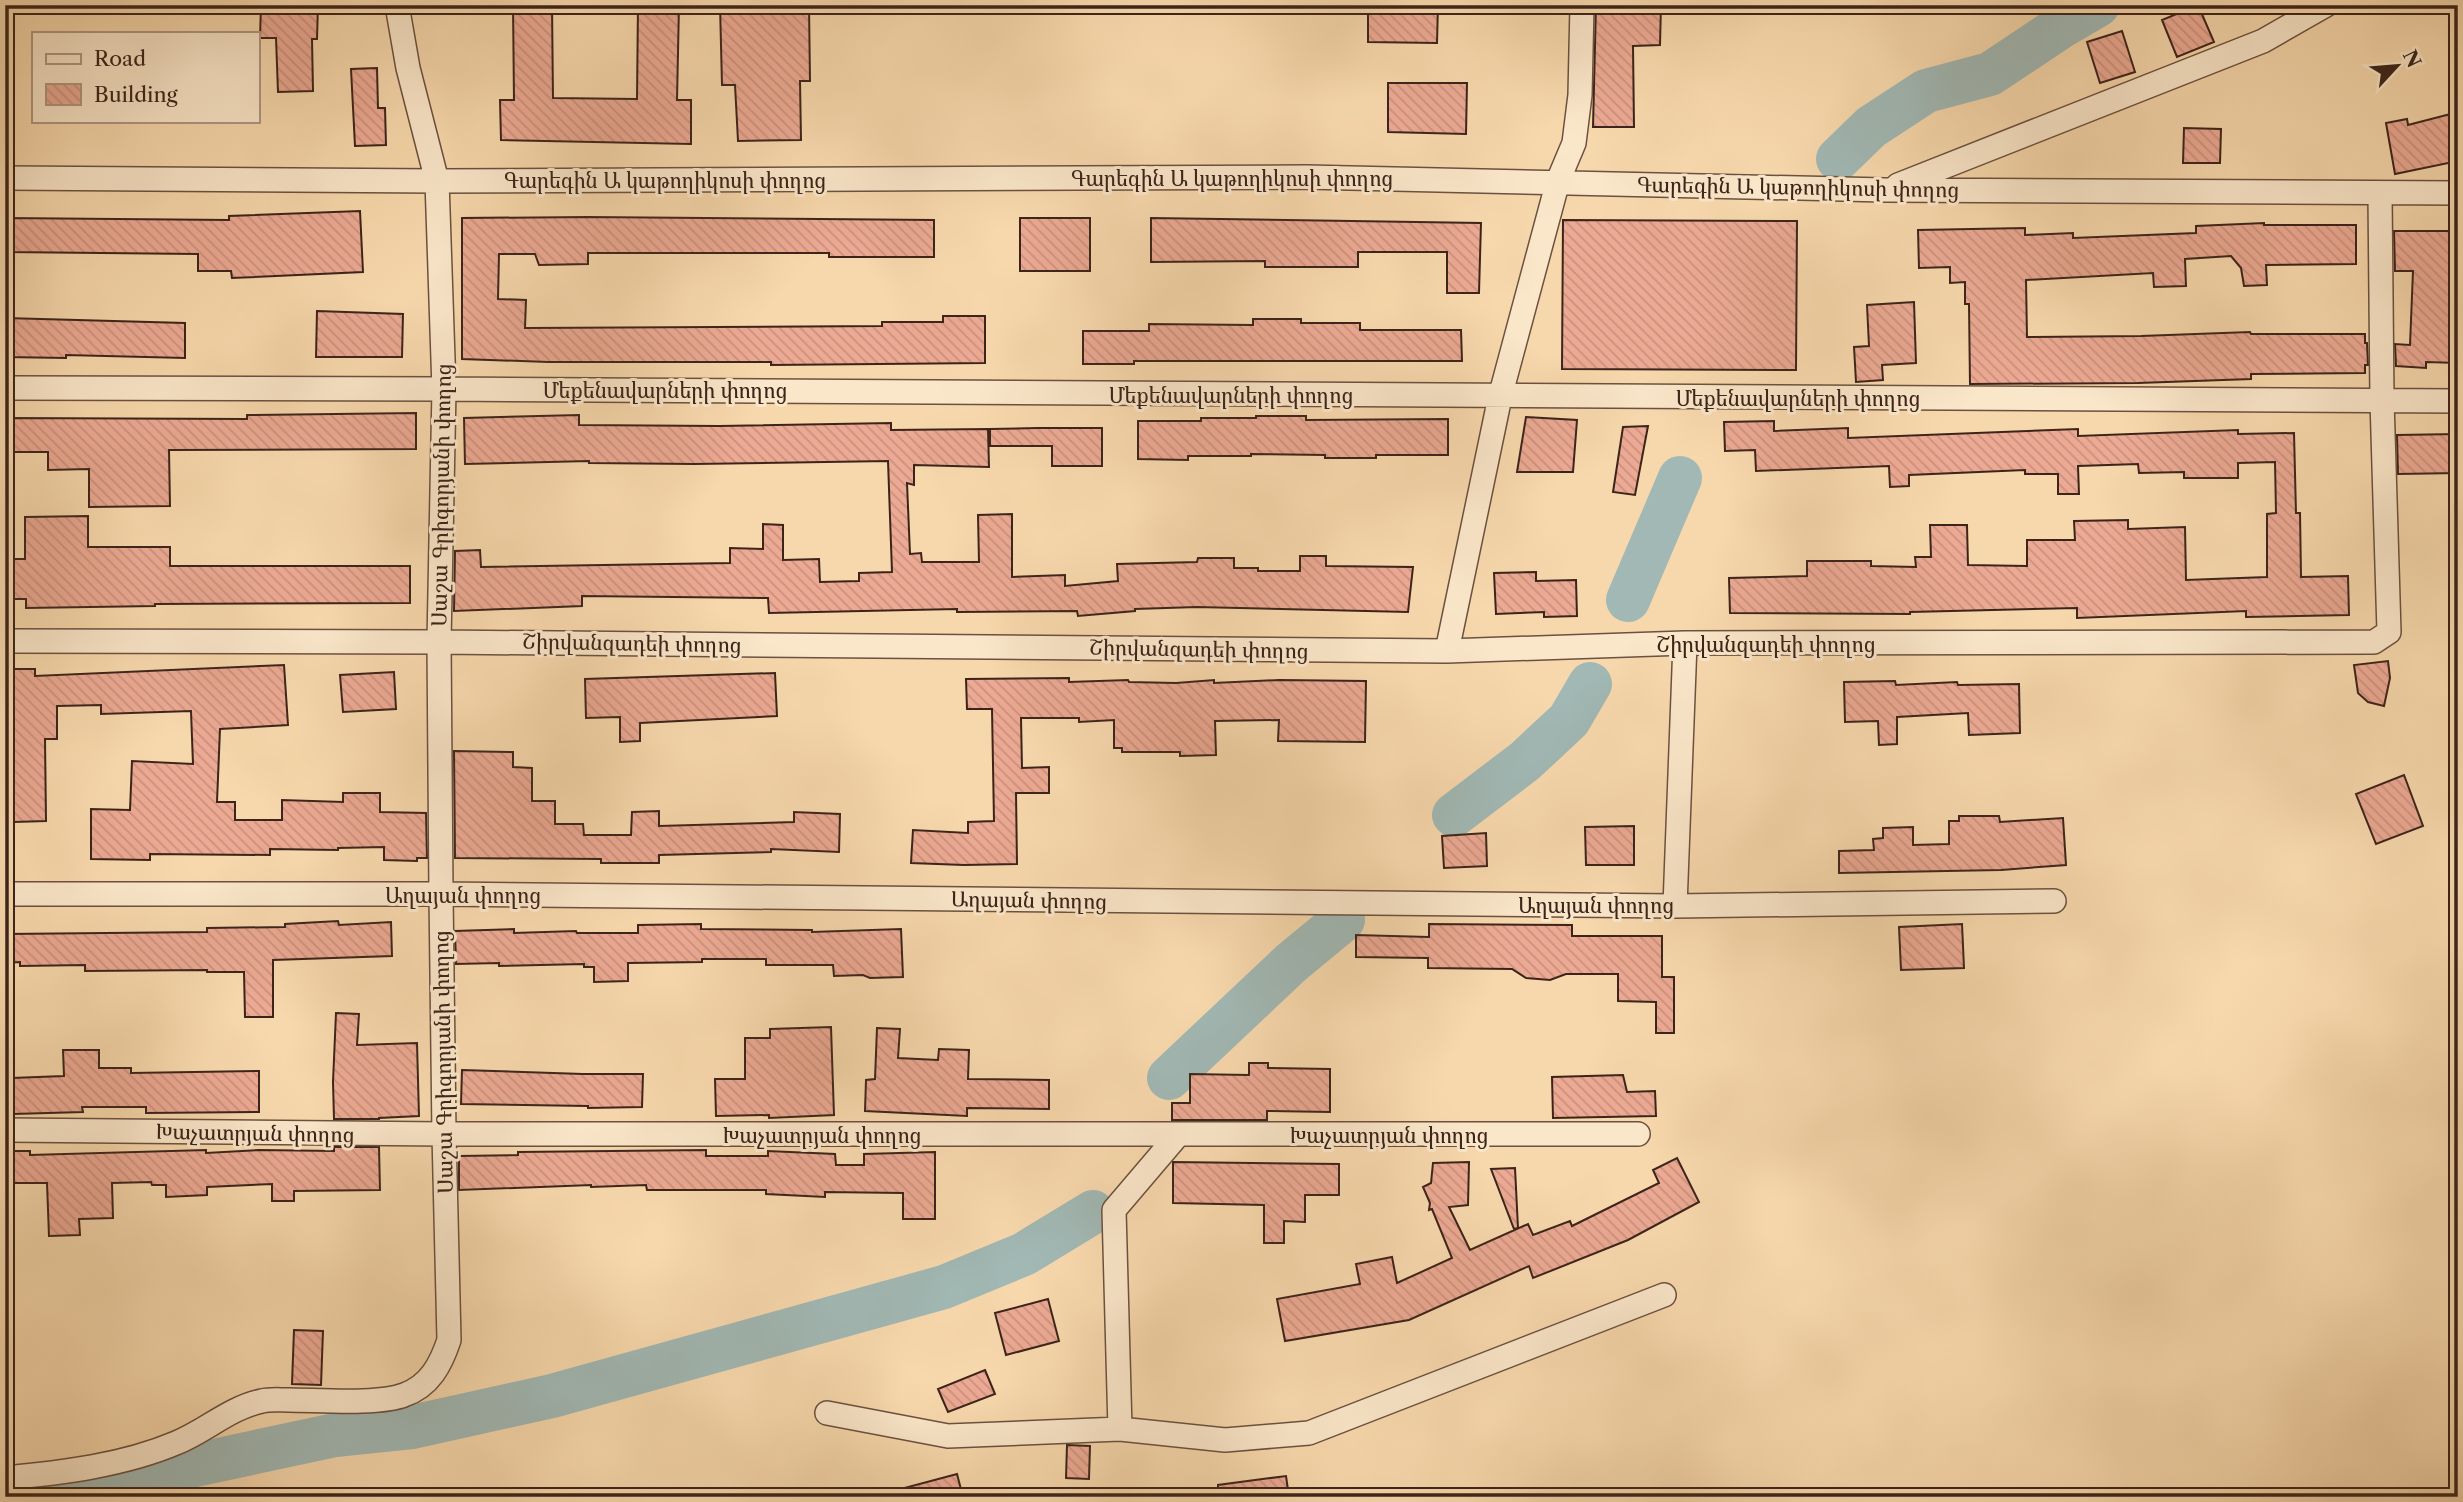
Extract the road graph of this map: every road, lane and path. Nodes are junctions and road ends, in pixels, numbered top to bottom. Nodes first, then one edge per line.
1 (397, 5) edge
2 (1582, 5) edge
3 (2326, 5) edge
4 (5, 178) edge
5 (437, 181) junction
6 (1558, 181) junction
7 (1885, 190) junction
8 (2458, 193) edge
9 (2379, 194) junction
10 (5, 388) edge
11 (444, 389) junction
12 (1500, 397) junction
13 (2382, 400) junction
14 (2458, 401) edge
15 (5, 641) edge
16 (439, 642) junction
17 (1685, 643) junction
18 (1447, 651) junction
19 (5, 894) edge
20 (441, 894) junction
21 (2054, 901) dead end
22 (1675, 906) junction
23 (5, 1130) edge
24 (444, 1134) junction
25 (1638, 1134) dead end
26 (1177, 1136) junction
27 (1664, 1295) dead end
28 (827, 1413) dead end
29 (1120, 1429) junction
30 (5, 1478) edge

1 - 5 street, Սաշա Գրիգորյանի փողոց
2 - 6 street
3 - 7 street
4 - 5 street, Գարեգին Ա կաթողիկոսի փողոց
5 - 6 street, Գարեգին Ա կաթողիկոսի փողոց
5 - 11 street, Սաշա Գրիգորյանի փողոց
6 - 7 street, Գարեգին Ա կաթողիկոսի փողոց
6 - 12 street
7 - 9 street, Գարեգին Ա կաթողիկոսի փողոց
8 - 9 street, Գարեգին Ա կաթողիկոսի փողոց
9 - 13 street
10 - 11 street, Մեքենավարների փողոց
11 - 12 street, Մեքենավարների փողոց
11 - 16 street, Սաշա Գրիգորյանի փողոց
12 - 13 street, Մեքենավարների փողոց
12 - 18 street
13 - 14 street, Մեքենավարների փողոց
13 - 17 street, Շիրվանզադեի փողոց
15 - 16 street, Շիրվանզադեի փողոց
16 - 18 street, Շիրվանզադեի փողոց
16 - 20 street, Սաշա Գրիգորյանի փողոց
17 - 18 street, Շիրվանզադեի փողոց
17 - 22 street
19 - 20 street, Աղայան փողոց
20 - 22 street, Աղայան փողոց
20 - 24 street, Սաշա Գրիգորյանի փողոց
21 - 22 street, Աղայան փողոց
23 - 24 street, Խաչատրյան փողոց
24 - 26 street, Խաչատրյան փողոց
24 - 30 street, Սաշա Գրիգորյանի փողոց
25 - 26 street, Խաչատրյան փողոց
26 - 29 street
27 - 29 street
28 - 29 street

